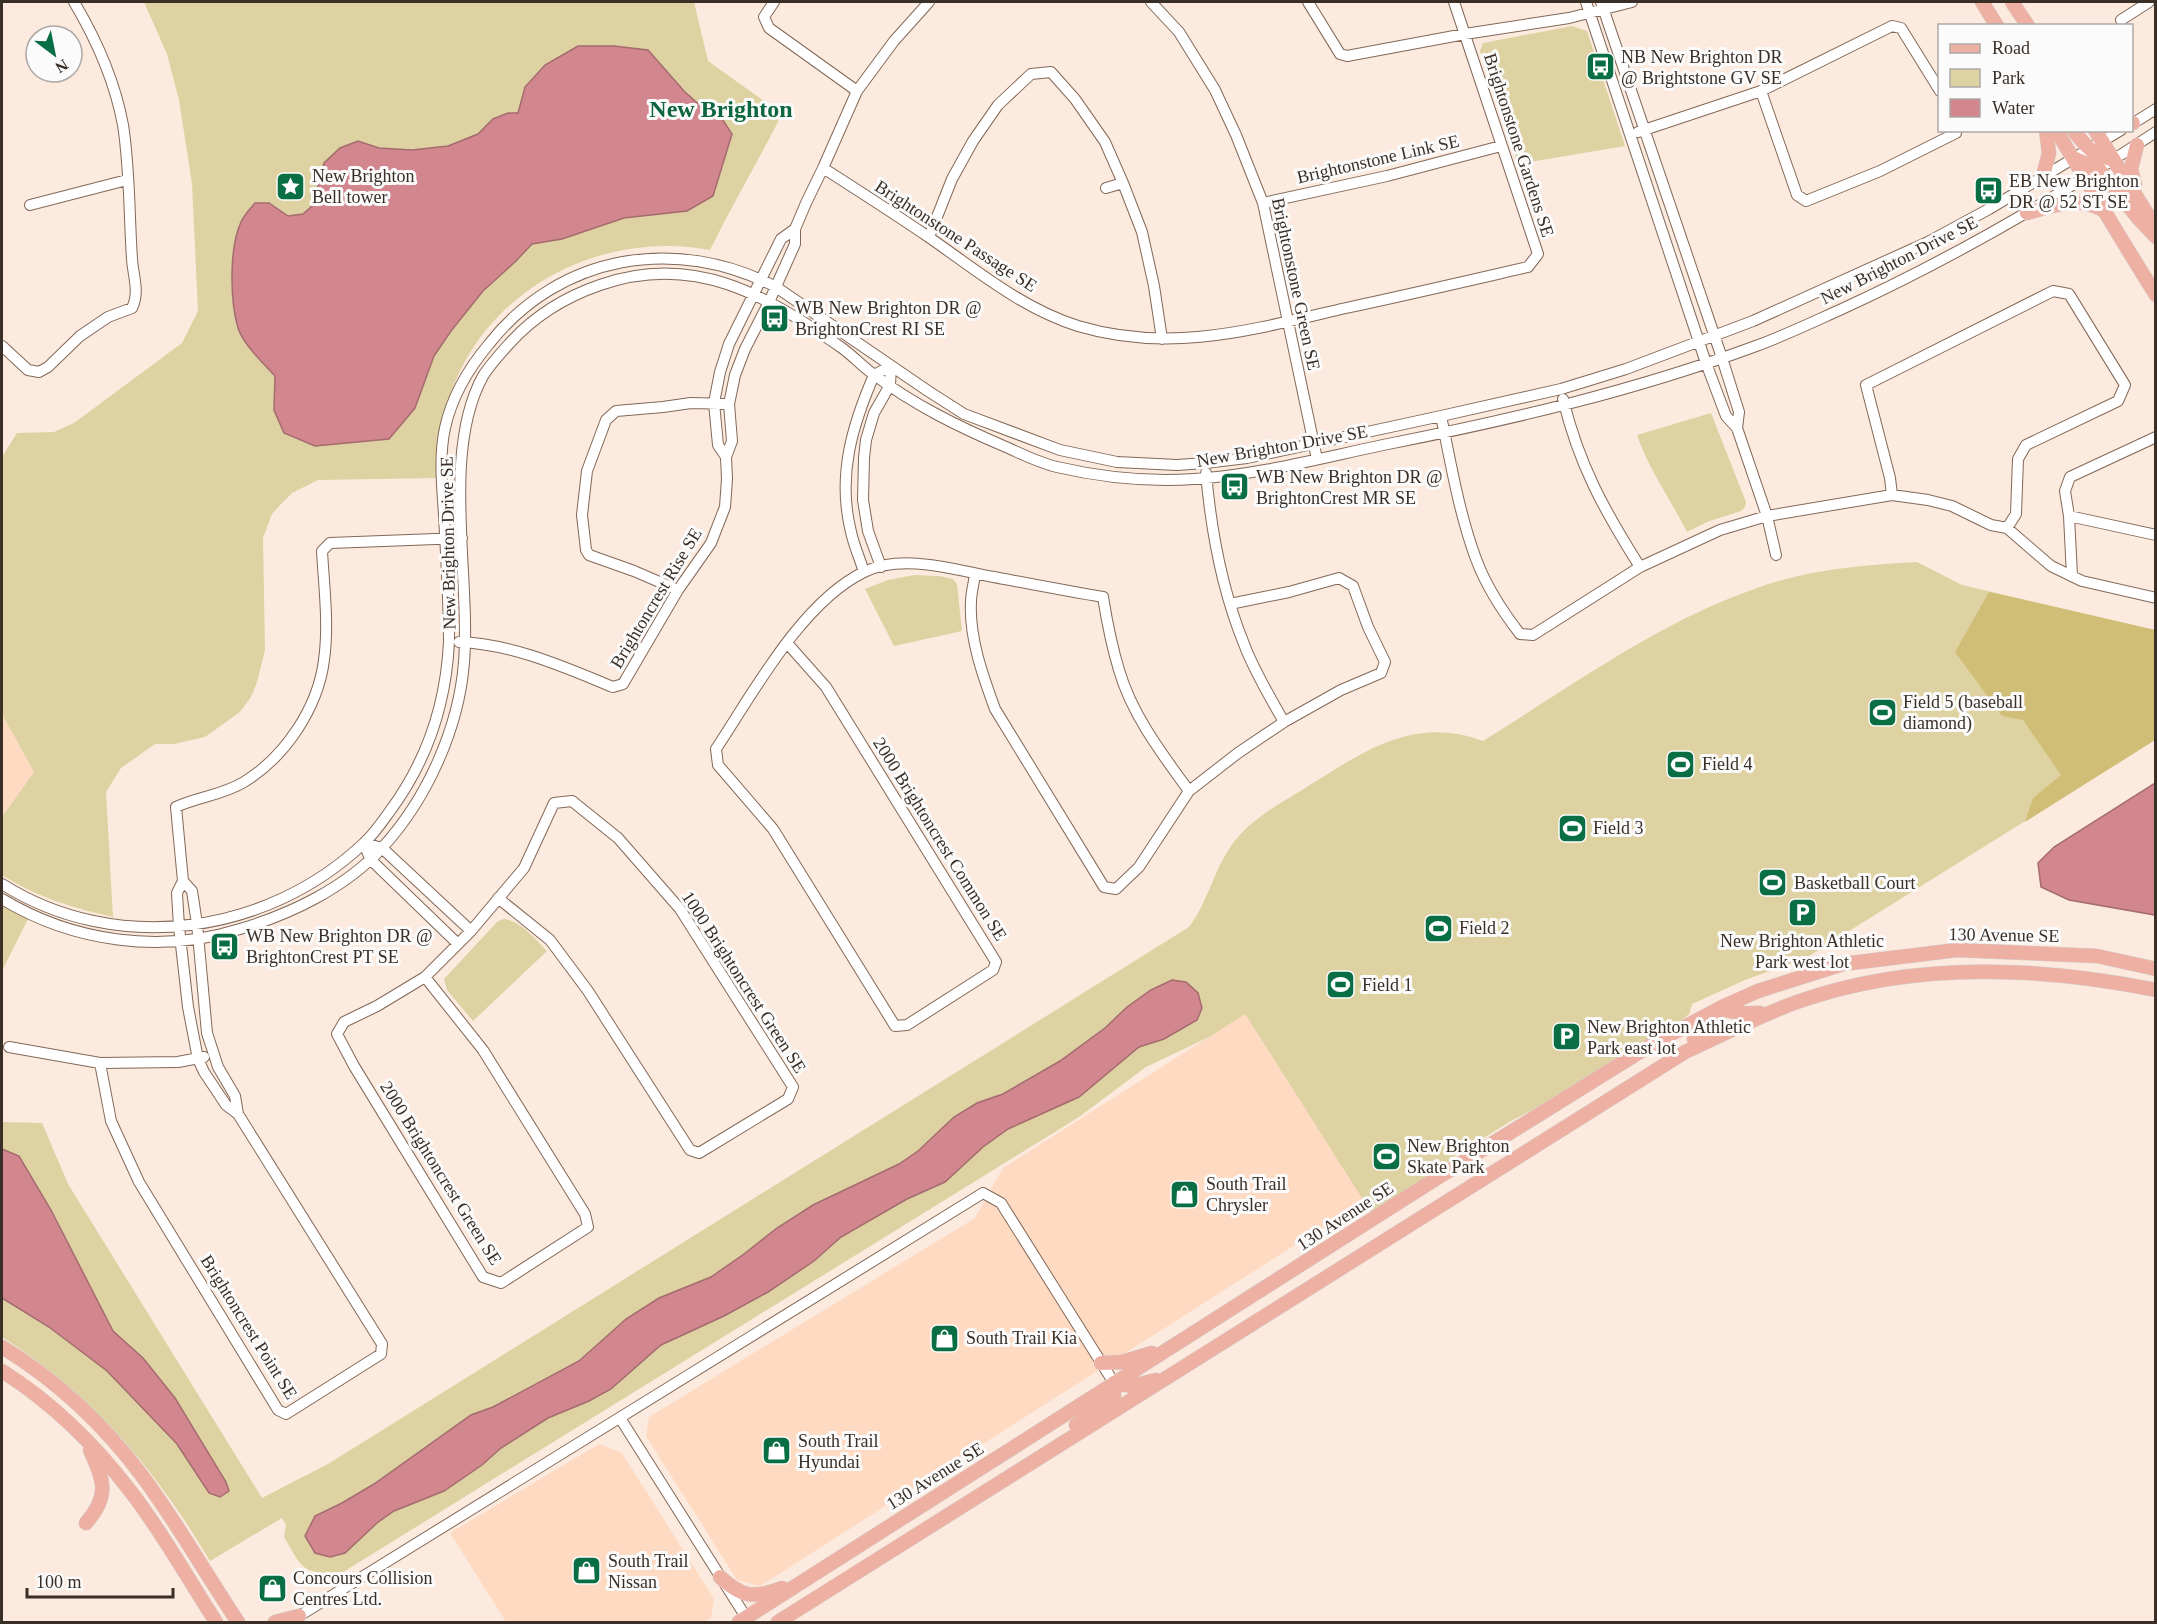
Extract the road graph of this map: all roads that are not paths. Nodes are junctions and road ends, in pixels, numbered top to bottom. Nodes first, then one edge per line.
1 (74, 2) edge
2 (774, 2) edge
3 (929, 2) edge
4 (1151, 2) edge
5 (1308, 2) edge
6 (1454, 2) edge
7 (1586, 2) edge
8 (1632, 2) edge
9 (1982, 2) edge
10 (2012, 2) edge
11 (2149, 2) edge
12 (1602, 5) edge
13 (1590, 13) junction
14 (2121, 20) dead end
15 (1996, 24) edge
16 (2027, 24) edge
17 (1465, 34) junction
18 (1938, 88) edge
19 (857, 91) junction
20 (1761, 91) junction
21 (2156, 109) edge
22 (2133, 122) edge
23 (1644, 130) junction
24 (1956, 132) edge
25 (2046, 132) edge
26 (2057, 132) edge
27 (2074, 132) edge
28 (2113, 132) edge
29 (2156, 132) edge
30 (1629, 134) junction
31 (2098, 136) edge
32 (2137, 144) junction
33 (1501, 146) junction
34 (2088, 150) junction
35 (2073, 158) junction
36 (2114, 160) junction
37 (824, 168) junction
38 (2099, 169) junction
39 (2043, 176) junction
40 (2085, 177) junction
41 (127, 180) junction
42 (1123, 183) junction
43 (1106, 188) dead end
44 (2137, 196) junction
45 (1263, 203) junction
46 (30, 205) dead end
47 (2101, 209) junction
48 (2027, 213) junction
49 (2156, 228) edge
50 (795, 229) junction
51 (929, 237) junction
52 (2156, 237) edge
53 (762, 279) junction
54 (776, 287) junction
55 (754, 294) junction
56 (2156, 295) edge
57 (769, 302) junction
58 (1287, 322) junction
59 (1714, 336) junction
60 (1161, 339) junction
61 (1699, 342) junction
62 (2, 346) edge
63 (1722, 358) junction
64 (1706, 363) junction
65 (891, 366) junction
66 (874, 375) junction
67 (890, 385) junction
68 (1561, 389) junction
69 (714, 402) junction
70 (729, 404) junction
71 (1565, 406) junction
72 (1441, 416) junction
73 (1737, 428) junction
74 (1444, 433) junction
75 (2156, 437) edge
76 (1313, 443) junction
77 (726, 457) junction
78 (1317, 459) junction
79 (1205, 464) junction
80 (1206, 478) junction
81 (1892, 495) junction
82 (1767, 516) junction
83 (2069, 516) junction
84 (2007, 528) junction
85 (2156, 535) edge
86 (462, 538) junction
87 (445, 539) junction
88 (1776, 555) dead end
89 (880, 567) junction
90 (1640, 567) junction
91 (864, 572) junction
92 (975, 574) junction
93 (2072, 576) junction
94 (678, 590) junction
95 (2156, 598) edge
96 (1230, 604) junction
97 (449, 642) junction
98 (465, 642) junction
99 (787, 643) junction
100 (1284, 722) junction
101 (1189, 791) junction
102 (364, 843) junction
103 (382, 848) junction
104 (370, 859) junction
105 (183, 881) junction
106 (2, 884) edge
107 (498, 898) junction
108 (2, 899) edge
109 (197, 924) junction
110 (179, 927) junction
111 (471, 931) junction
112 (198, 939) junction
113 (182, 941) junction
114 (458, 944) junction
115 (2156, 969) edge
116 (425, 977) junction
117 (2156, 990) edge
118 (1722, 1007) junction
119 (1770, 1012) junction
120 (9, 1047) dead end
121 (213, 1054) junction
122 (198, 1059) junction
123 (100, 1063) junction
124 (238, 1114) junction
125 (1586, 1114) junction
126 (1174, 1346) junction
127 (2, 1347) edge
128 (1101, 1363) junction
129 (2, 1371) edge
130 (1170, 1376) junction
131 (1114, 1383) junction
132 (620, 1418) junction
133 (85, 1440) junction
134 (968, 1503) junction
135 (86, 1523) dead end
136 (812, 1576) junction
137 (720, 1577) junction
138 (296, 1619) edge
139 (744, 1621) edge
140 (240, 1622) edge
141 (216, 1623) edge
142 (275, 1623) edge
143 (778, 1623) edge

1 - 41 street
2 - 19 street
3 - 19 street
4 - 45 street, Brightonstone Green SE
5 - 17 street
6 - 17 street, Brightonstone Gardens SE
7 - 13 street
8 - 12 street
9 - 15 main road
10 - 16 main road
11 - 14 street
12 - 13 street
12 - 23 street
13 - 17 street
13 - 30 street
17 - 33 street, Brightonstone Gardens SE
18 - 20 street
19 - 37 street
20 - 23 street
20 - 24 street
21 - 22 street
23 - 30 street
23 - 59 street
25 - 39 main road
26 - 35 main road
27 - 34 main road
28 - 31 street, New Brighton Drive SE
29 - 32 street, New Brighton Drive SE
30 - 61 street
31 - 34 street, New Brighton Drive SE
31 - 36 main road
32 - 36 street, New Brighton Drive SE
32 - 44 main road
33 - 45 street, Brightonstone Link SE
33 - 58 street, Brightonstone Gardens SE
34 - 35 street, New Brighton Drive SE
34 - 36 main road
35 - 38 main road
35 - 39 street, New Brighton Drive SE
35 - 40 main road
36 - 38 street, New Brighton Drive SE
36 - 44 main road
37 - 50 street
37 - 51 street, Brightonstone Passage SE
38 - 40 street, New Brighton Drive SE
38 - 52 main road
39 - 59 street, New Brighton Drive SE
40 - 47 main road
40 - 48 street, New Brighton Drive SE
41 - 46 street
41 - 62 street
42 - 43 street
42 - 51 street
42 - 60 street
44 - 49 main road
45 - 58 street, Brightonstone Green SE
47 - 48 main road
47 - 56 main road
48 - 63 street, New Brighton Drive SE
50 - 53 street, Brightoncrest Rise SE
50 - 54 street, Brightoncrest Rise SE
51 - 60 street, Brightonstone Passage SE
53 - 54 street, New Brighton Drive SE
53 - 55 street, Brightoncrest Rise SE
53 - 87 street, New Brighton Drive SE
54 - 57 street, Brightoncrest Rise SE
54 - 65 street, New Brighton Drive SE
55 - 57 street, New Brighton Drive SE
55 - 69 street, Brightoncrest Rise SE
55 - 86 street, New Brighton Drive SE
57 - 66 street, New Brighton Drive SE
57 - 70 street, Brightoncrest Rise SE
58 - 60 street, Brightonstone Passage SE
58 - 76 street, Brightonstone Green SE
59 - 61 street, New Brighton Drive SE
59 - 63 street
61 - 64 street
61 - 68 street, New Brighton Drive SE
63 - 64 street, New Brighton Drive SE
63 - 73 street
64 - 71 street, New Brighton Drive SE
64 - 73 street
65 - 66 street
65 - 67 street
65 - 79 street, New Brighton Drive SE
66 - 67 street, New Brighton Drive SE
66 - 91 street
67 - 80 street, New Brighton Drive SE
67 - 89 street
68 - 71 street
68 - 72 street, New Brighton Drive SE
69 - 70 street
69 - 77 street, Brightoncrest Rise SE
69 - 94 street
70 - 77 street, Brightoncrest Rise SE
71 - 74 street, New Brighton Drive SE
71 - 90 street
72 - 74 street
72 - 76 street, New Brighton Drive SE
73 - 82 street
74 - 78 street, New Brighton Drive SE
74 - 90 street
75 - 83 street
76 - 78 street, Brightonstone Green SE
76 - 79 street, New Brighton Drive SE
77 - 94 street, Brightoncrest Rise SE
78 - 80 street, New Brighton Drive SE
79 - 80 street
80 - 96 street
81 - 82 street
81 - 84 street
81 - 84 street
82 - 88 street
82 - 90 street
83 - 85 street
83 - 93 street
84 - 93 street
86 - 87 street
86 - 98 street, New Brighton Drive SE
87 - 97 street, New Brighton Drive SE
87 - 105 street
89 - 91 street, 2000 Brightoncrest Common SE
89 - 92 street, 2000 Brightoncrest Common SE
91 - 99 street, 2000 Brightoncrest Common SE
92 - 101 street, 2000 Brightoncrest Common SE
92 - 101 street
93 - 95 street
94 - 98 street, Brightoncrest Rise SE
96 - 100 street
96 - 100 street
97 - 98 street, Brightoncrest Rise SE
97 - 102 street, New Brighton Drive SE
98 - 103 street, New Brighton Drive SE
99 - 99 street, 2000 Brightoncrest Common SE
100 - 101 street
102 - 103 street
102 - 104 street
102 - 109 street, New Brighton Drive SE
103 - 104 street, New Brighton Drive SE
103 - 111 street
104 - 112 street, New Brighton Drive SE
104 - 114 street
105 - 109 street, Brightoncrest Point SE
105 - 110 street, Brightoncrest Point SE
106 - 110 street, New Brighton Drive SE
107 - 107 street, 1000 Brightoncrest Green SE
107 - 111 street, 1000 Brightoncrest Green SE
108 - 113 street, New Brighton Drive SE
109 - 110 street, New Brighton Drive SE
109 - 112 street, Brightoncrest Point SE
110 - 113 street, Brightoncrest Point SE
111 - 114 street, 1000 Brightoncrest Green SE
112 - 113 street, New Brighton Drive SE
112 - 121 street, Brightoncrest Point SE
113 - 122 street, Brightoncrest Point SE
114 - 116 street, 2000 Brightoncrest Green SE
115 - 118 main road, 130 Avenue SE
116 - 116 street, 2000 Brightoncrest Green SE
117 - 119 main road, 130 Avenue SE
118 - 119 main road
118 - 125 main road
118 - 126 main road, 130 Avenue SE
119 - 125 main road, 130 Avenue SE
120 - 123 street
121 - 122 street
121 - 124 street, Brightoncrest Point SE
122 - 123 street
122 - 124 street, Brightoncrest Point SE
123 - 124 street, Brightoncrest Point SE
125 - 130 main road, 130 Avenue SE
126 - 128 main road
126 - 131 main road, 130 Avenue SE
127 - 140 main road
128 - 131 street
128 - 132 street
129 - 133 main road
130 - 131 main road
130 - 134 main road, 130 Avenue SE
131 - 134 main road
131 - 136 main road, 130 Avenue SE
132 - 137 street
132 - 138 street
133 - 135 main road
133 - 141 main road
134 - 143 main road, 130 Avenue SE
136 - 137 main road
136 - 139 main road, 130 Avenue SE
137 - 139 street
138 - 142 main road

